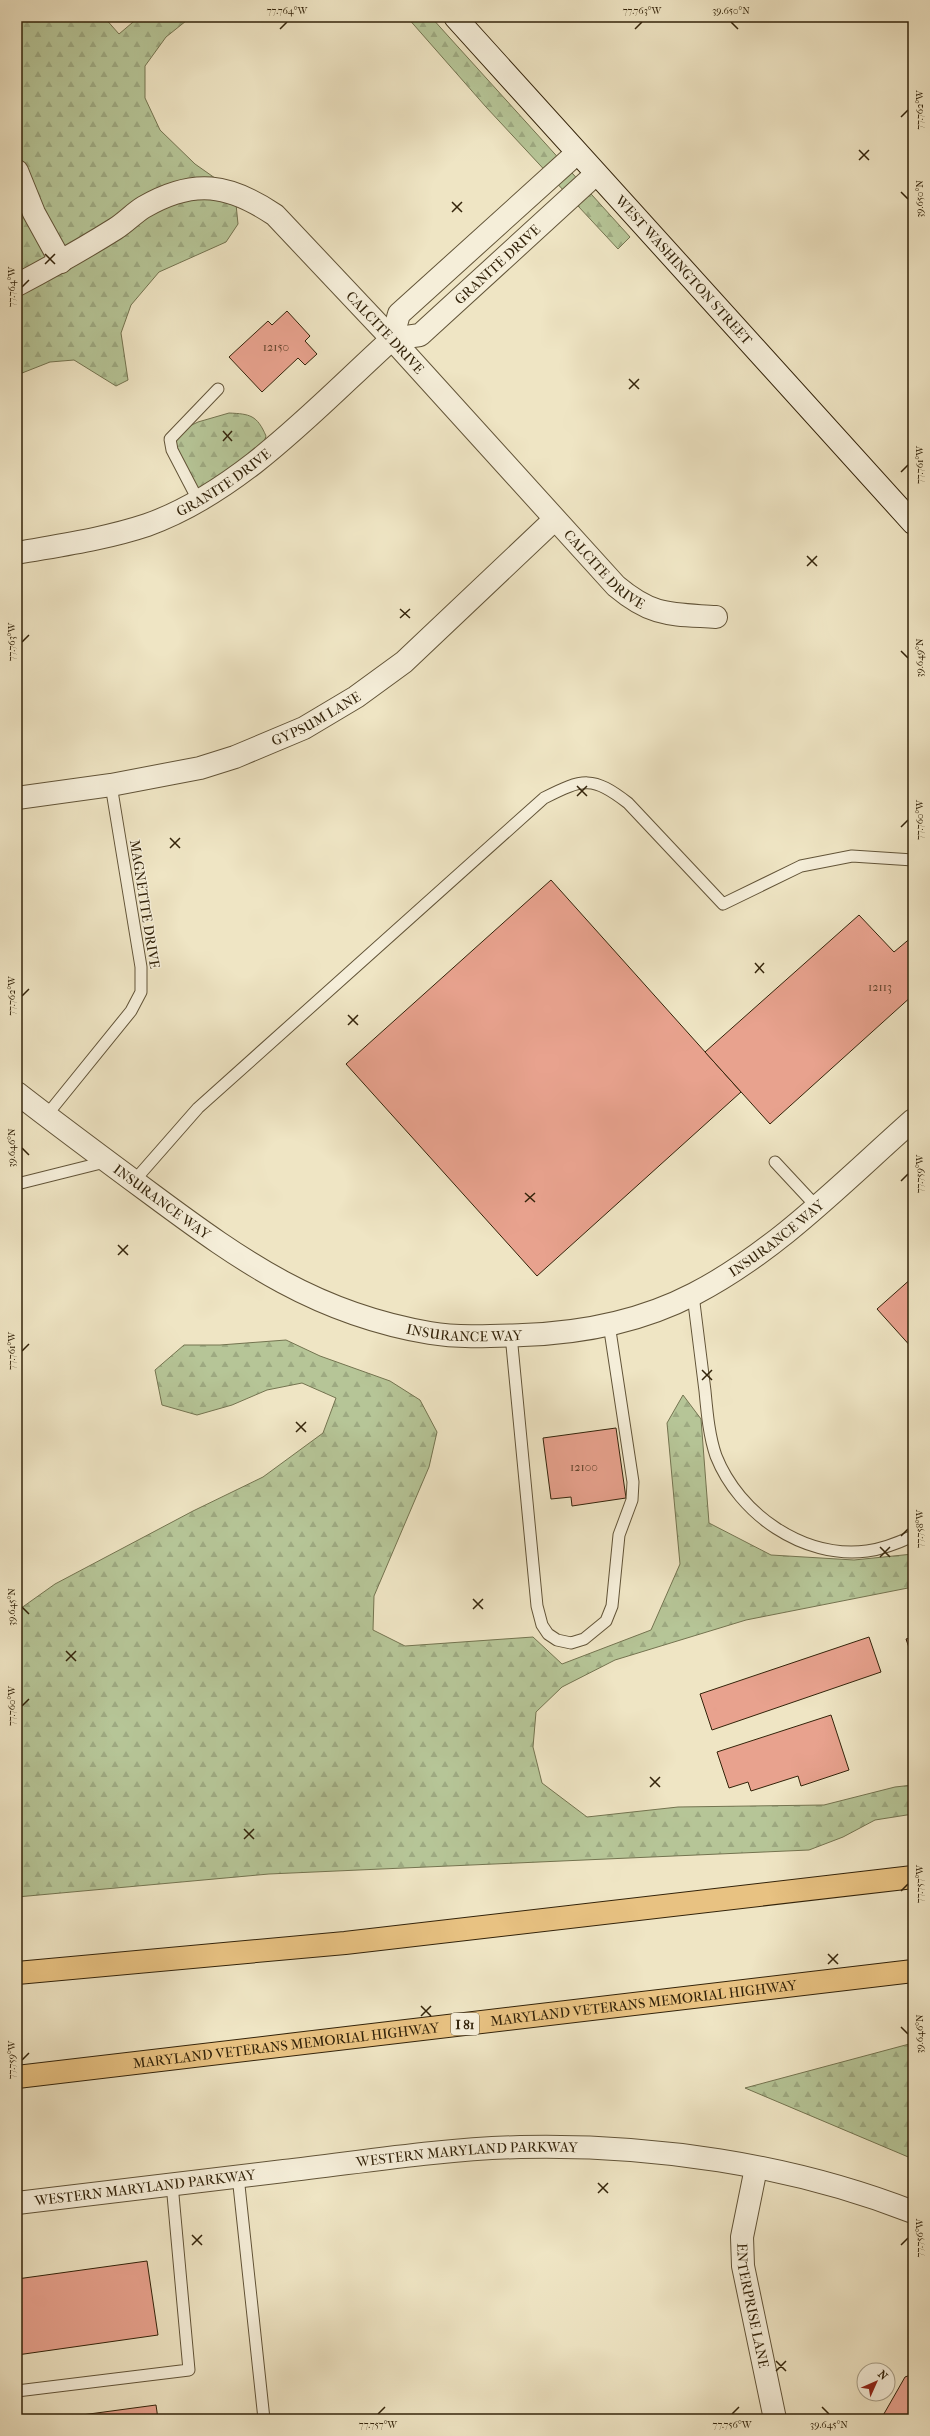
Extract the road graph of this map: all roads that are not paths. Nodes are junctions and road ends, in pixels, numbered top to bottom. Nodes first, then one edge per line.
1 (455, 17) edge
2 (577, 153) junction
3 (17, 171) edge
4 (596, 174) junction
5 (61, 262) junction
6 (17, 285) edge
7 (392, 339) junction
8 (218, 389) dead end
9 (198, 500) junction
10 (554, 520) junction
11 (913, 523) edge
12 (17, 553) edge
13 (716, 617) dead end
14 (111, 785) junction
15 (17, 798) edge
16 (913, 860) edge
17 (17, 1093) edge
18 (46, 1116) junction
19 (913, 1120) edge
20 (105, 1162) junction
21 (776, 1162) dead end
22 (134, 1181) junction
23 (17, 1184) edge
24 (816, 1206) junction
25 (693, 1295) junction
26 (609, 1324) junction
27 (511, 1335) junction
28 (913, 1536) edge
29 (913, 1877) edge
30 (913, 1971) edge
31 (17, 1973) edge
32 (17, 2078) edge
33 (756, 2168) junction
34 (238, 2176) junction
35 (172, 2184) junction
36 (17, 2203) edge
37 (913, 2212) edge
38 (17, 2391) edge
39 (264, 2419) edge
40 (775, 2419) edge

1 - 2 street, WEST WASHINGTON STREET
2 - 4 street, WEST WASHINGTON STREET
2 - 7 street, GRANITE DRIVE
3 - 5 street
4 - 7 street, GRANITE DRIVE
4 - 11 street, WEST WASHINGTON STREET
5 - 6 street, CALCITE DRIVE
5 - 7 street, CALCITE DRIVE
7 - 9 street, GRANITE DRIVE
7 - 10 street, CALCITE DRIVE
8 - 9 lane
9 - 12 street, GRANITE DRIVE
10 - 13 street, CALCITE DRIVE
10 - 14 street, GYPSUM LANE
14 - 15 street, GYPSUM LANE
14 - 18 lane, MAGNETITE DRIVE
16 - 22 lane
17 - 18 street, INSURANCE WAY
18 - 20 street, INSURANCE WAY
19 - 24 street, INSURANCE WAY
20 - 22 street, INSURANCE WAY
20 - 23 lane
21 - 24 lane
22 - 27 street, INSURANCE WAY
24 - 25 street, INSURANCE WAY
25 - 26 street, INSURANCE WAY
25 - 28 lane
26 - 27 street, INSURANCE WAY
26 - 27 lane
29 - 31 highway
30 - 32 highway, MARYLAND VETERANS MEMORIAL HIGHWAY / I 81
33 - 34 street, WESTERN MARYLAND PARKWAY
33 - 37 street, WESTERN MARYLAND PARKWAY
33 - 40 street, ENTERPRISE LANE
34 - 35 street, WESTERN MARYLAND PARKWAY
34 - 39 lane
35 - 36 street, WESTERN MARYLAND PARKWAY
35 - 38 lane

